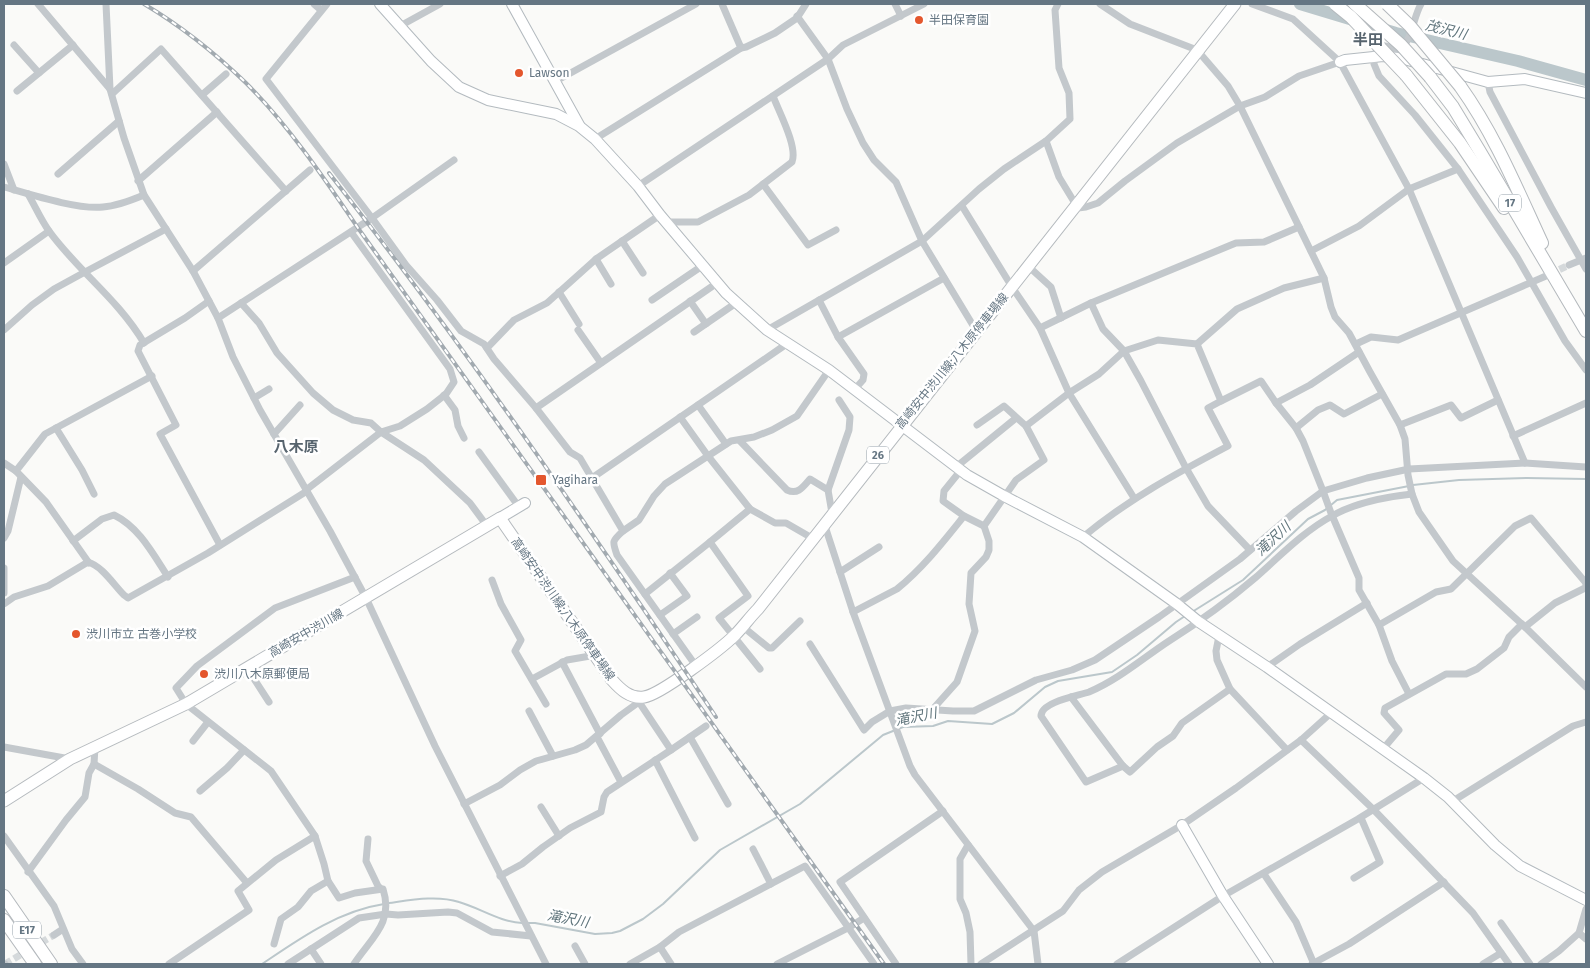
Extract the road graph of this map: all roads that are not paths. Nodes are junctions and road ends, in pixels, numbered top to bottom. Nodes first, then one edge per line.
1 (38, 4) edge
2 (106, 4) edge
3 (314, 4) edge
4 (326, 4) edge
5 (380, 4) edge
6 (440, 4) edge
7 (512, 4) edge
8 (696, 4) edge
9 (722, 4) edge
10 (806, 4) edge
11 (895, 4) edge
12 (924, 4) edge
13 (1058, 4) edge
14 (1100, 4) edge
15 (1235, 4) edge
16 (1252, 4) edge
17 (1335, 4) edge
18 (1356, 4) edge
19 (1387, 4) edge
20 (1421, 4) edge
21 (321, 10) junction
22 (798, 16) junction
23 (901, 16) junction
24 (400, 26) junction
25 (14, 45) dead end
26 (72, 45) junction
27 (741, 48) junction
28 (1197, 50) junction
29 (1374, 57) junction
30 (828, 59) junction
31 (1340, 62) junction
32 (39, 73) junction
33 (226, 74) dead end
34 (556, 81) junction
35 (1488, 82) junction
36 (17, 91) dead end
37 (111, 92) junction
38 (1586, 93) edge
39 (202, 95) junction
40 (773, 96) junction
41 (1240, 106) junction
42 (217, 112) junction
43 (119, 121) junction
44 (579, 126) junction
45 (595, 138) junction
46 (1046, 141) junction
47 (454, 160) dead end
48 (4, 164) edge
49 (1458, 169) junction
50 (310, 170) dead end
51 (58, 174) dead end
52 (138, 181) junction
53 (763, 184) junction
54 (638, 186) junction
55 (4, 187) edge
56 (1409, 189) junction
57 (14, 190) junction
58 (286, 191) junction
59 (28, 194) junction
60 (144, 195) junction
61 (1076, 205) junction
62 (962, 206) junction
63 (372, 218) junction
64 (662, 219) junction
65 (1299, 227) junction
66 (166, 229) junction
67 (836, 230) dead end
68 (49, 231) junction
69 (351, 232) junction
70 (622, 241) junction
71 (922, 241) junction
72 (1538, 250) junction
73 (1311, 251) junction
74 (596, 259) junction
75 (1584, 259) edge
76 (4, 262) edge
77 (1569, 265) tunnel mouth
78 (702, 266) junction
79 (1028, 266) junction
80 (1586, 269) edge
81 (193, 271) junction
82 (85, 272) junction
83 (643, 273) dead end
84 (1546, 276) tunnel mouth
85 (944, 278) junction
86 (1324, 278) junction
87 (717, 283) junction
88 (1531, 283) junction
89 (611, 284) dead end
90 (1012, 287) junction
91 (559, 292) junction
92 (1566, 297) junction
93 (652, 300) dead end
94 (819, 300) junction
95 (209, 301) junction
96 (690, 301) junction
97 (1091, 302) junction
98 (241, 303) junction
99 (736, 303) junction
100 (1462, 311) junction
101 (218, 318) junction
102 (1061, 318) junction
103 (706, 324) junction
104 (1040, 328) junction
105 (4, 330) edge
106 (767, 330) junction
107 (1586, 331) edge
108 (694, 332) dead end
109 (977, 332) junction
110 (838, 336) junction
111 (144, 343) junction
112 (788, 343) junction
113 (1196, 344) junction
114 (1356, 344) junction
115 (487, 348) junction
116 (1124, 352) junction
117 (1359, 352) junction
118 (601, 363) junction
119 (829, 370) junction
120 (1586, 370) edge
121 (152, 376) junction
122 (269, 389) dead end
123 (855, 389) junction
124 (1069, 393) junction
125 (1382, 394) junction
126 (444, 395) junction
127 (254, 398) junction
128 (839, 400) dead end
129 (1498, 400) junction
130 (1221, 401) junction
131 (1276, 403) junction
132 (1586, 403) edge
133 (300, 404) dead end
134 (698, 405) junction
135 (536, 408) junction
136 (680, 417) junction
137 (1016, 418) junction
138 (902, 424) junction
139 (977, 425) dead end
140 (1400, 425) junction
141 (1026, 426) junction
142 (56, 428) junction
143 (1296, 428) junction
144 (381, 432) junction
145 (274, 434) junction
146 (1514, 436) junction
147 (464, 438) dead end
148 (740, 441) junction
149 (726, 444) junction
150 (480, 452) dead end
151 (708, 456) junction
152 (4, 463) edge
153 (1525, 463) junction
154 (1586, 467) edge
155 (1186, 468) junction
156 (958, 469) junction
157 (1409, 472) junction
158 (19, 474) junction
159 (592, 478) junction
160 (307, 490) junction
161 (828, 490) junction
162 (1323, 491) junction
163 (1412, 493) junction
164 (94, 494) dead end
165 (1004, 496) junction
166 (1134, 498) junction
167 (522, 505) joint
168 (750, 509) junction
169 (832, 513) junction
170 (1331, 514) junction
171 (964, 516) junction
172 (500, 518) junction
173 (824, 523) junction
174 (487, 526) junction
175 (984, 526) junction
176 (623, 531) junction
177 (1083, 537) junction
178 (4, 538) edge
179 (812, 538) junction
180 (73, 541) junction
181 (710, 542) junction
182 (220, 545) junction
183 (879, 547) dead end
184 (1250, 550) junction
185 (89, 563) junction
186 (4, 568) edge
187 (840, 572) junction
188 (670, 574) junction
189 (1467, 574) junction
190 (168, 577) junction
191 (355, 577) junction
192 (492, 580) dead end
193 (1586, 584) edge
194 (4, 593) edge
195 (645, 594) junction
196 (366, 598) junction
197 (1367, 603) junction
198 (4, 604) edge
199 (1176, 604) junction
200 (853, 612) junction
201 (660, 615) junction
202 (697, 617) dead end
203 (800, 621) dead end
204 (1198, 622) junction
205 (1380, 625) junction
206 (1524, 625) junction
207 (742, 626) junction
208 (673, 634) junction
209 (734, 636) junction
210 (1219, 636) junction
211 (810, 644) dead end
212 (596, 655) junction
213 (562, 662) junction
214 (696, 666) junction
215 (1267, 667) junction
216 (247, 668) junction
217 (760, 669) dead end
218 (532, 680) junction
219 (1586, 687) edge
220 (1230, 689) junction
221 (1409, 694) junction
222 (1072, 697) junction
223 (639, 700) junction
224 (269, 702) dead end
225 (186, 704) junction
226 (546, 704) dead end
227 (932, 710) junction
228 (529, 711) dead end
229 (890, 711) junction
230 (1332, 713) junction
231 (208, 722) junction
232 (1586, 722) edge
233 (706, 726) dead end
234 (598, 735) junction
235 (690, 737) junction
236 (1301, 740) junction
237 (193, 741) dead end
238 (4, 747) edge
239 (95, 747) junction
240 (1383, 749) junction
241 (244, 750) junction
242 (671, 750) junction
243 (1287, 750) junction
244 (553, 756) junction
245 (70, 759) junction
246 (655, 760) junction
247 (94, 764) junction
248 (1124, 766) junction
249 (1424, 778) junction
250 (621, 782) junction
251 (200, 791) dead end
252 (4, 801) edge
253 (1453, 801) junction
254 (464, 804) junction
255 (728, 804) dead end
256 (541, 806) dead end
257 (1373, 809) junction
258 (943, 811) junction
259 (1361, 818) junction
260 (1182, 825) junction
261 (4, 836) edge
262 (315, 836) junction
263 (559, 836) junction
264 (695, 838) dead end
265 (368, 839) dead end
266 (968, 845) junction
267 (752, 849) dead end
268 (28, 872) junction
269 (1264, 874) junction
270 (500, 876) junction
271 (1354, 878) dead end
272 (328, 881) junction
273 (1444, 882) junction
274 (247, 883) junction
275 (770, 884) junction
276 (381, 889) junction
277 (4, 896) edge
278 (1223, 896) junction
279 (1586, 900) edge
280 (1586, 909) edge
281 (386, 913) junction
282 (864, 918) junction
283 (4, 920) edge
284 (1502, 923) dead end
285 (848, 928) junction
286 (63, 930) junction
287 (1034, 931) junction
288 (1579, 932) junction
289 (54, 935) tunnel mouth
290 (531, 936) junction
291 (1586, 939) edge
292 (274, 944) dead end
293 (575, 946) dead end
294 (660, 946) junction
295 (312, 949) junction
296 (1501, 953) junction
297 (35, 964) edge
298 (51, 964) edge
299 (84, 964) edge
300 (169, 964) edge
301 (288, 964) edge
302 (321, 964) edge
303 (354, 964) edge
304 (546, 964) edge
305 (585, 964) edge
306 (630, 964) edge
307 (670, 964) edge
308 (777, 964) edge
309 (874, 964) edge
310 (896, 964) edge
311 (971, 964) edge
312 (981, 964) edge
313 (1038, 964) edge
314 (1117, 964) edge
315 (1268, 964) edge
316 (1313, 964) edge
317 (1483, 964) edge
318 (1509, 964) edge
319 (1530, 964) edge
320 (1541, 964) edge

1 - 26 street
2 - 37 street
3 - 21 street
4 - 21 street
5 - 24 street
6 - 24 street
7 - 34 street
8 - 34 street
9 - 27 street
10 - 22 street
11 - 23 street
12 - 23 street
13 - 46 street
14 - 28 street
15 - 28 main road, 高崎安中渋川線;八木原停車場線 / 26
16 - 31 street
17 - 72 highway, 17, bridge
18 - 72 highway, 17, bridge
19 - 92 highway, 17, bridge
20 - 29 street
21 - 63 street
22 - 27 street
22 - 30 street
23 - 30 street
24 - 44 street
25 - 32 street
26 - 32 street
26 - 37 street
27 - 45 street
28 - 41 street
28 - 61 main road, 高崎安中渋川線;八木原停車場線 / 26
29 - 31 street
29 - 35 street
29 - 49 street
30 - 40 street
30 - 71 street
31 - 41 street
31 - 56 street
32 - 36 street
33 - 39 street
34 - 44 street
35 - 38 street
35 - 75 street
37 - 39 street
37 - 43 street
39 - 42 street
40 - 53 street
40 - 54 street
41 - 61 street
41 - 65 street
42 - 52 street
42 - 58 street
43 - 51 street
43 - 52 street
44 - 45 street
45 - 54 street
46 - 61 street
46 - 62 street
47 - 63 street
48 - 57 street
49 - 56 street
49 - 88 street
50 - 58 street
52 - 60 street
53 - 64 street
53 - 67 street
54 - 64 street
55 - 57 street
56 - 73 street
56 - 100 street
57 - 59 street
58 - 81 street
59 - 60 street
59 - 68 street
60 - 66 street
61 - 79 main road, 高崎安中渋川線;八木原停車場線 / 26
62 - 71 street
62 - 90 street
63 - 69 street
63 - 115 street
64 - 70 street
64 - 78 street
65 - 73 street
65 - 97 street
66 - 81 street
66 - 82 street
68 - 76 street
68 - 82 street
69 - 98 street
69 - 126 street
70 - 74 street
70 - 83 street
71 - 85 street
71 - 94 street
72 - 92 highway, 17
73 - 86 street
74 - 89 street
74 - 91 street
75 - 77 street
75 - 80 street
78 - 87 street
78 - 93 street
79 - 90 main road, 高崎安中渋川線;八木原停車場線 / 26
79 - 102 street
81 - 95 street
82 - 105 street
82 - 111 street
84 - 88 street
85 - 109 street
85 - 110 street
86 - 113 street
86 - 114 street
87 - 96 street
87 - 99 street
88 - 100 street
88 - 120 street
90 - 104 street
90 - 109 main road, 高崎安中渋川線;八木原停車場線 / 26
91 - 115 street
91 - 118 street
92 - 107 highway, 17
94 - 106 street
94 - 110 street
95 - 101 street
95 - 111 street
96 - 103 street
96 - 118 street
97 - 102 street
97 - 116 street
98 - 101 street
98 - 144 street
99 - 103 street
99 - 106 street
100 - 114 street
100 - 129 street
101 - 127 street
102 - 104 street
103 - 108 street
104 - 124 street
106 - 112 street
109 - 138 main road, 高崎安中渋川線;八木原停車場線 / 26
110 - 123 street
111 - 121 street
112 - 119 street
112 - 134 street
113 - 116 street
113 - 130 street
114 - 117 street
115 - 135 street
116 - 124 street
116 - 155 street
117 - 125 street
117 - 131 street
118 - 135 street
119 - 123 street
119 - 148 street
121 - 142 street
121 - 182 street
122 - 127 street
123 - 138 street
124 - 141 street
124 - 166 street
125 - 140 street
125 - 143 street
126 - 144 street
126 - 147 street
127 - 145 street
128 - 161 street
129 - 140 street
129 - 146 street
130 - 131 street
130 - 155 street
131 - 143 street
132 - 146 street
133 - 145 street
134 - 136 street
134 - 149 street
135 - 159 street
136 - 151 street
136 - 159 street
137 - 139 street
137 - 141 street
137 - 156 street
138 - 156 street
138 - 169 main road, 高崎安中渋川線;八木原停車場線 / 26
140 - 157 street
141 - 165 street
142 - 158 street
142 - 164 street
143 - 162 street
144 - 160 street
144 - 174 street
145 - 160 street
146 - 153 street
148 - 149 street
148 - 161 street
149 - 151 street
150 - 167 street
151 - 168 street
151 - 176 street
152 - 158 street
153 - 154 street
153 - 157 street
155 - 166 street
155 - 184 street
156 - 165 street
156 - 171 street
157 - 162 street
157 - 163 street
158 - 178 street
158 - 180 street
159 - 176 street
160 - 182 street
160 - 191 street
161 - 169 street
162 - 170 street
162 - 184 street
163 - 170 street
163 - 189 street
165 - 175 street
165 - 177 street
166 - 177 street
167 - 172 street
168 - 179 street
168 - 181 street
169 - 173 main road, 高崎安中渋川線;八木原停車場線 / 26
170 - 197 street
170 - 204 street
171 - 175 street
171 - 200 street
172 - 174 main road, 高崎安中渋川線
172 - 212 main road, 高崎安中渋川線;八木原停車場線
173 - 179 main road, 高崎安中渋川線;八木原停車場線 / 26
173 - 187 street
174 - 196 main road, 高崎安中渋川線
175 - 227 street
176 - 195 street
177 - 199 street
179 - 207 main road, 高崎安中渋川線;八木原停車場線 / 26
180 - 185 street
180 - 190 street
181 - 188 street
181 - 209 street
182 - 190 street
183 - 187 street
184 - 199 street
185 - 190 street
185 - 198 street
186 - 194 street
187 - 200 street
188 - 195 street
188 - 201 street
189 - 193 street
189 - 205 street
189 - 206 street
191 - 196 street
191 - 225 street
192 - 218 street
193 - 206 street
195 - 201 street
196 - 216 main road, 高崎安中渋川線
196 - 254 street
197 - 205 street
197 - 215 street
199 - 204 street
199 - 227 street
200 - 229 street
201 - 208 street
202 - 208 street
203 - 207 street
204 - 210 street
204 - 222 street
205 - 221 street
206 - 219 street
206 - 221 street
207 - 209 main road, 高崎安中渋川線;八木原停車場線 / 26
208 - 214 street
209 - 214 main road, 高崎安中渋川線;八木原停車場線 / 26
209 - 217 street
210 - 215 street
210 - 220 street
211 - 229 street
212 - 213 street
212 - 223 main road, 高崎安中渋川線;八木原停車場線
213 - 218 street
213 - 234 street
214 - 223 main road, 高崎安中渋川線;八木原停車場線 / 26
215 - 230 street
216 - 224 street
216 - 225 main road, 高崎安中渋川線
218 - 226 street
220 - 243 street
220 - 248 street
221 - 240 street
222 - 248 street
222 - 248 street
223 - 234 street
223 - 242 street
225 - 231 street
225 - 239 main road, 高崎安中渋川線
227 - 229 street
228 - 244 street
229 - 258 street
230 - 236 street
230 - 240 street
231 - 237 street
231 - 241 street
232 - 253 street
233 - 235 street
234 - 244 street
234 - 250 street
235 - 242 street
235 - 255 street
236 - 243 street
236 - 257 street
238 - 245 street
239 - 245 main road, 高崎安中渋川線
239 - 247 street
240 - 249 street
241 - 251 street
241 - 262 street
242 - 246 street
243 - 260 street
244 - 254 street
245 - 252 main road, 高崎安中渋川線
246 - 250 street
246 - 264 street
247 - 268 street
247 - 274 street
249 - 253 street
249 - 257 street
250 - 263 street
253 - 279 street
254 - 270 street
256 - 263 street
257 - 259 street
257 - 273 street
258 - 266 street
258 - 282 street
259 - 269 street
259 - 271 street
260 - 278 street
260 - 287 street
261 - 268 street
262 - 272 street
262 - 274 street
263 - 270 street
265 - 276 street
266 - 287 street
266 - 311 street
267 - 275 street
268 - 286 street
269 - 278 street
269 - 316 street
270 - 290 street
272 - 276 street
272 - 292 street
273 - 296 street
273 - 316 street
274 - 300 street
275 - 285 street
275 - 294 street
276 - 281 street
277 - 298 highway, E17
278 - 314 street
278 - 315 street
280 - 288 street
281 - 290 street
281 - 295 street
281 - 303 street
282 - 285 street
282 - 310 street
283 - 297 highway, E17
284 - 319 street
285 - 308 street
285 - 309 street
286 - 289 street
286 - 299 street
287 - 312 street
287 - 313 street
288 - 291 street
288 - 320 street
290 - 304 street
293 - 305 street
294 - 306 street
294 - 307 street
295 - 301 street
295 - 302 street
296 - 317 street
296 - 318 street

